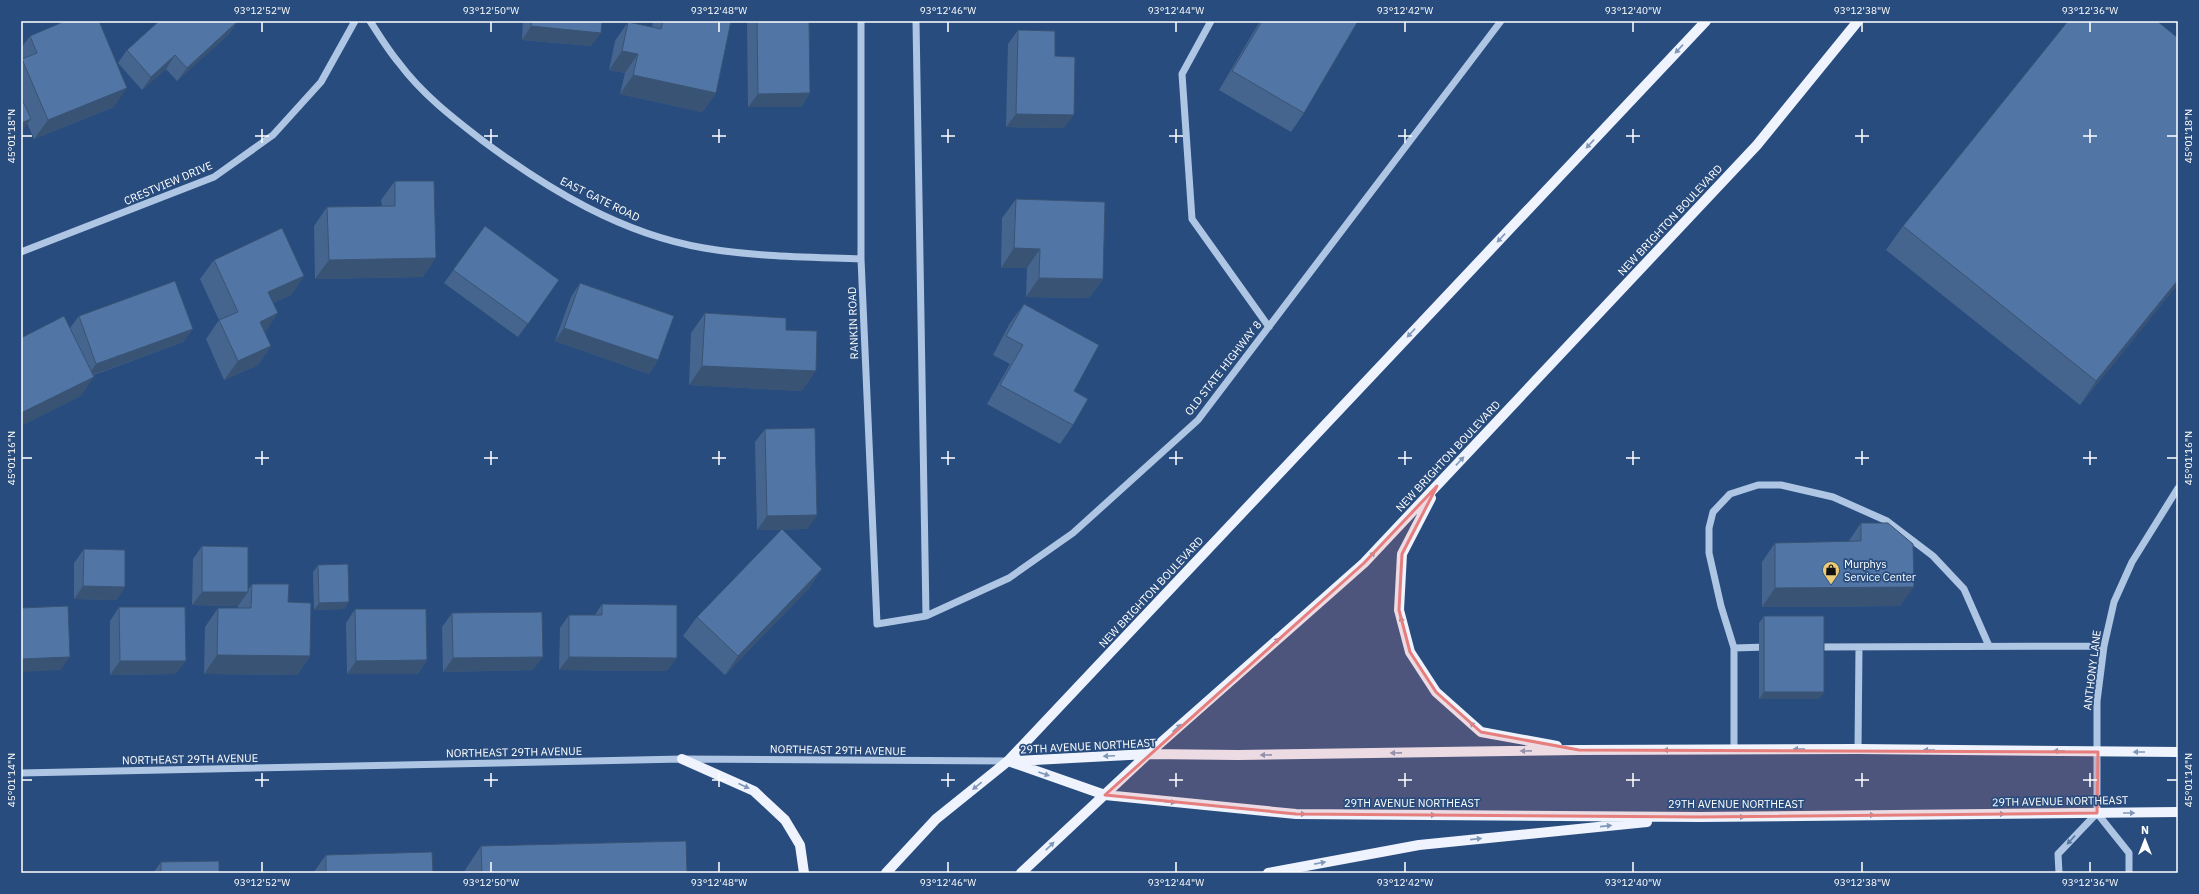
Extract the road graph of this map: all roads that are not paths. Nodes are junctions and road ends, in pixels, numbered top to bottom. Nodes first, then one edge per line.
1 (354, 21) edge
2 (370, 21) edge
3 (861, 21) edge
4 (916, 21) edge
5 (1211, 21) edge
6 (1501, 21) edge
7 (1706, 21) edge
8 (1858, 21) edge
9 (21, 252) edge
10 (861, 259) junction
11 (1269, 327) junction
12 (1437, 486) junction
13 (2178, 488) edge
14 (926, 616) junction
15 (877, 624) joint
16 (1989, 646) junction
17 (2104, 646) junction
18 (1773, 647) edge
19 (1804, 647) edge
20 (1859, 647) junction
21 (1734, 648) junction
22 (1734, 749) junction
23 (1858, 749) junction
24 (1579, 750) junction
25 (2098, 752) junction
26 (2178, 752) edge
27 (1148, 754) junction
28 (682, 760) junction
29 (1008, 761) junction
30 (21, 773) edge
31 (1105, 795) junction
32 (2178, 812) edge
33 (2097, 813) junction
34 (1700, 817) junction
35 (804, 873) edge
36 (886, 873) edge
37 (1021, 873) edge
38 (1268, 873) edge
39 (2058, 873) edge
40 (2129, 873) edge

1 - 9 street, CRESTVIEW DRIVE
2 - 10 street, EAST GATE ROAD
3 - 10 street, RANKIN ROAD
4 - 14 street
5 - 11 street
6 - 11 street, OLD STATE HIGHWAY 8
7 -> 29 main road, NEW BRIGHTON BOULEVARD
12 -> 8 main road, NEW BRIGHTON BOULEVARD
10 - 15 street, RANKIN ROAD
11 - 14 street, OLD STATE HIGHWAY 8
24 -> 12 main road
27 -> 12 main road, NEW BRIGHTON BOULEVARD
13 - 17 street, ANTHONY LANE
14 - 15 street, OLD STATE HIGHWAY 8
16 - 17 street
16 - 20 street
16 - 21 street
17 - 25 street, ANTHONY LANE
18 - 21 street
19 - 20 street
20 - 23 street
21 - 22 street
23 -> 22 main road, 29TH AVENUE NORTHEAST
22 -> 24 main road, 29TH AVENUE NORTHEAST
25 -> 23 main road, 29TH AVENUE NORTHEAST
24 -> 27 main road, 29TH AVENUE NORTHEAST
26 -> 25 main road, 29TH AVENUE NORTHEAST
25 - 33 street, ANTHONY LANE
27 -> 29 main road, 29TH AVENUE NORTHEAST
27 - 31 main road, NEW BRIGHTON BOULEVARD
28 - 29 street, NORTHEAST 29TH AVENUE
28 - 30 street, NORTHEAST 29TH AVENUE
28 -> 35 main road
29 -> 31 main road, 29TH AVENUE NORTHEAST
29 -> 36 main road, NEW BRIGHTON BOULEVARD
31 -> 34 main road, 29TH AVENUE NORTHEAST
37 -> 31 main road, NEW BRIGHTON BOULEVARD
33 -> 32 main road, 29TH AVENUE NORTHEAST
34 -> 33 main road, 29TH AVENUE NORTHEAST
33 -> 39 street
33 - 40 street
38 -> 34 main road

